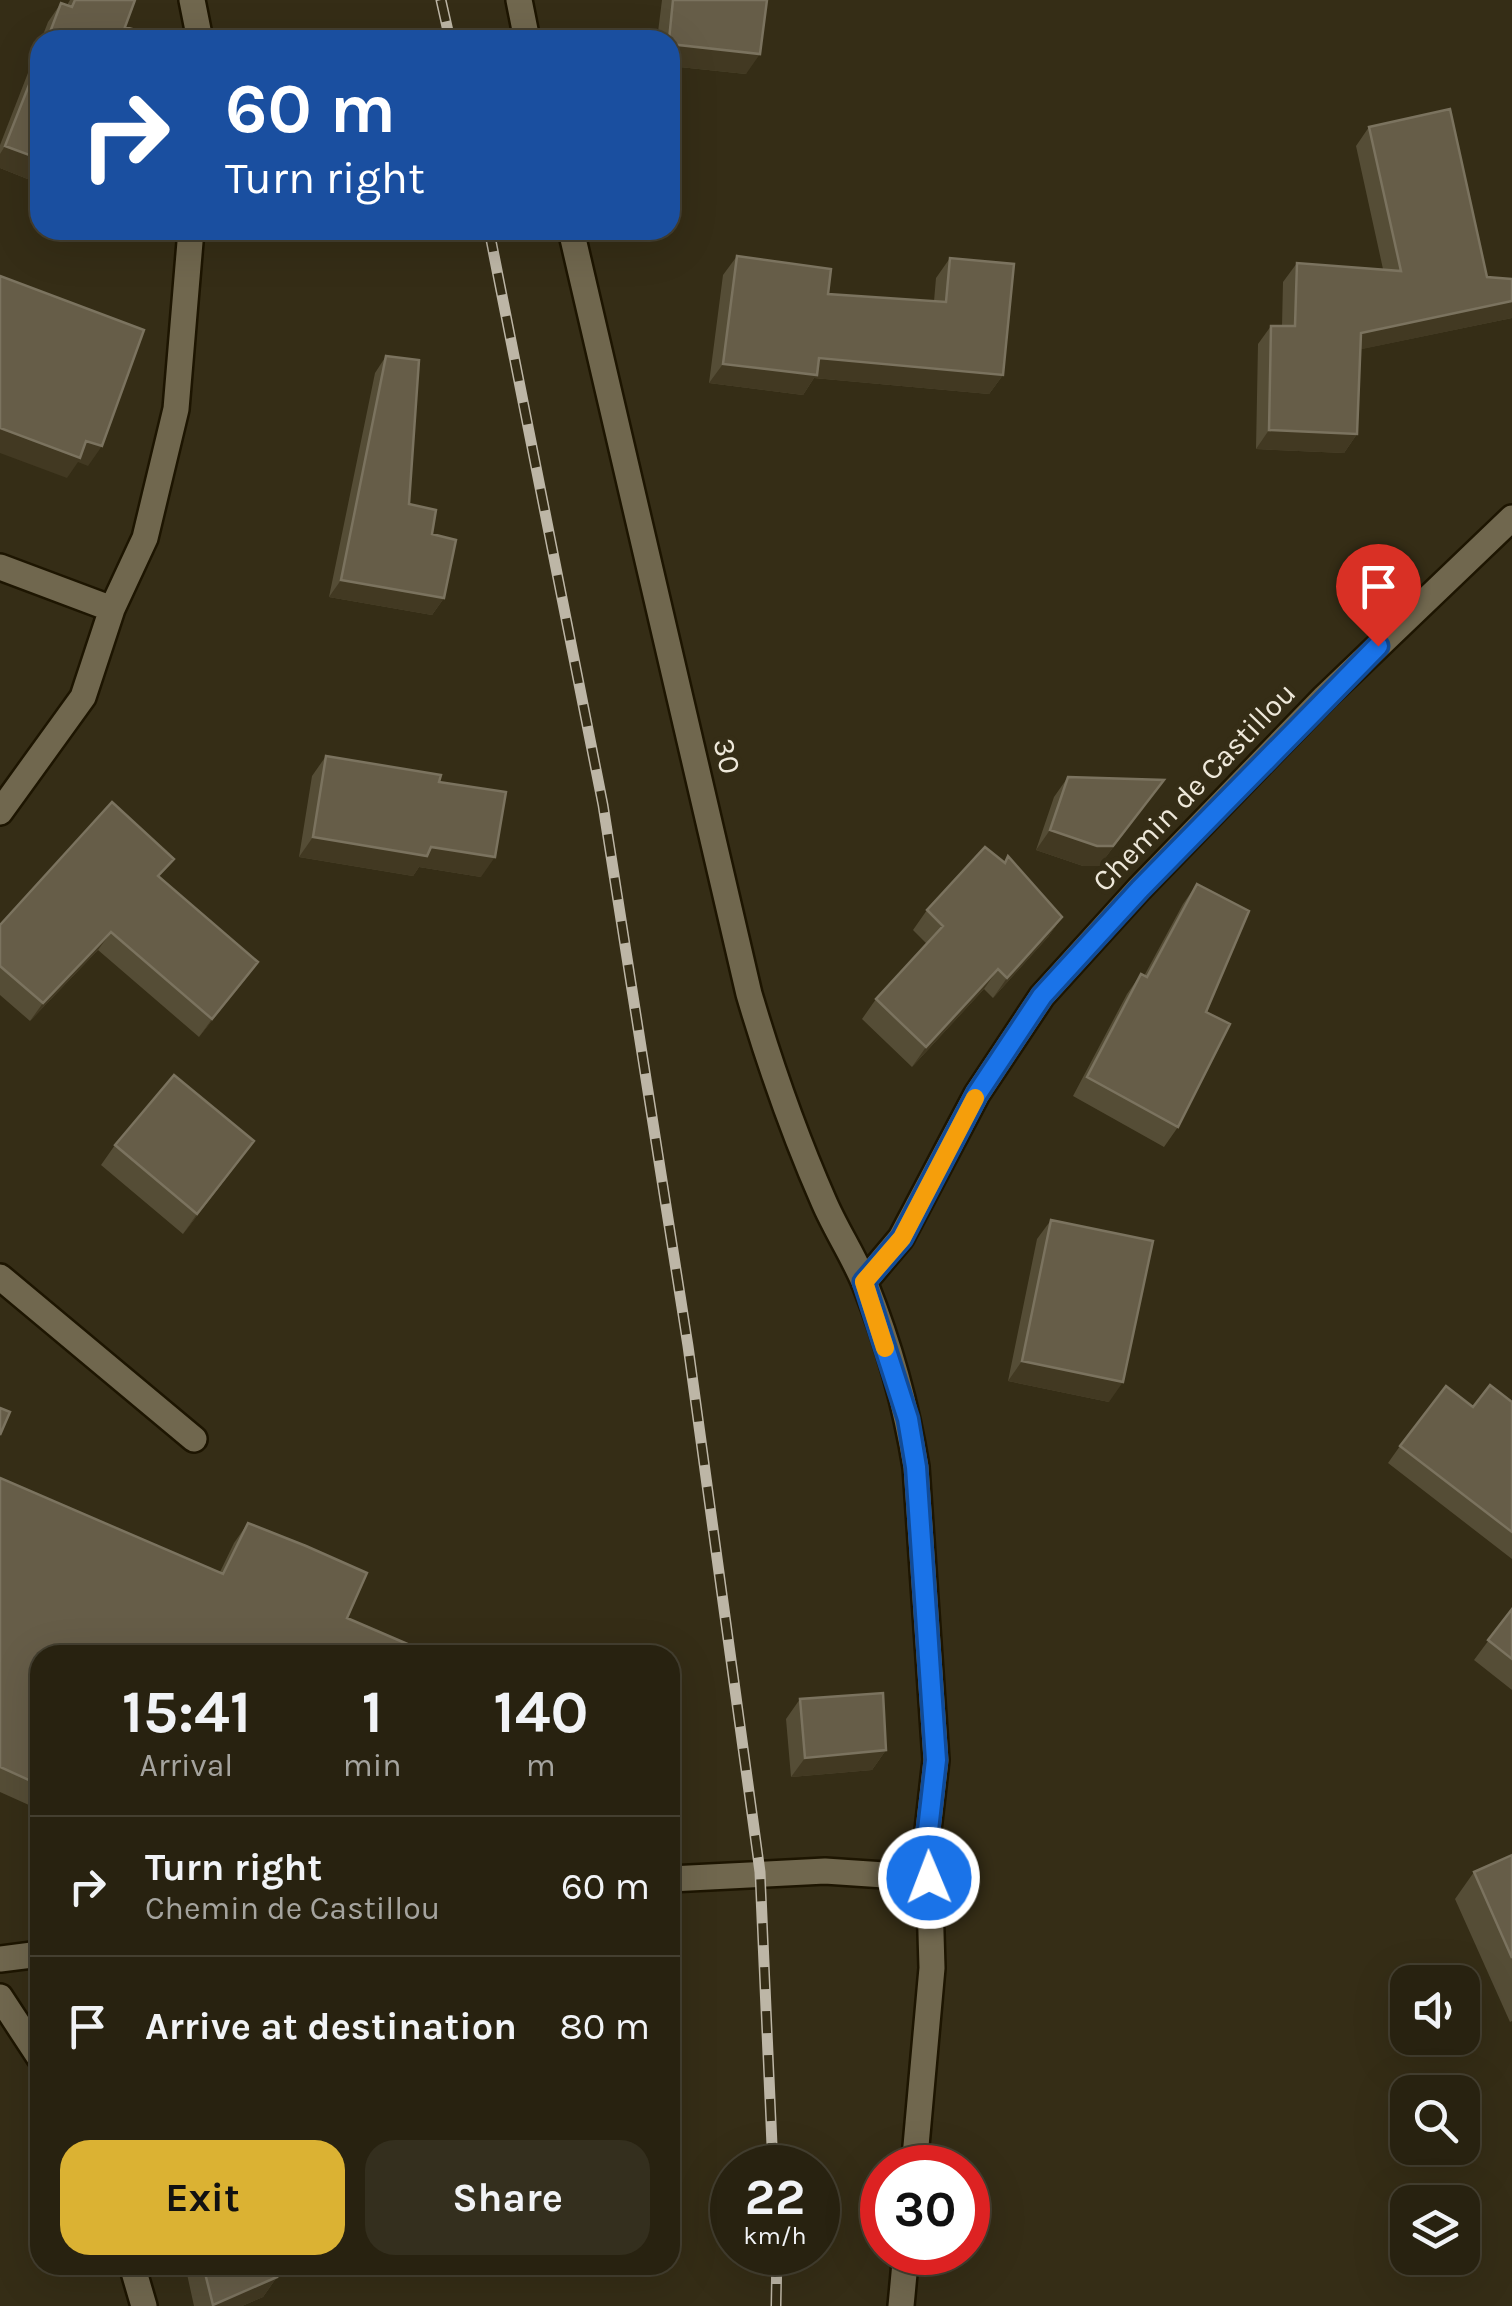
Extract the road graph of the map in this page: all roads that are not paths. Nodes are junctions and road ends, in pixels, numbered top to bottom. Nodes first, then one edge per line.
1 (192, 0) edge
2 (519, 0) edge
3 (198, 30) edge
4 (525, 30) edge
5 (190, 240) edge
6 (573, 240) edge
7 (1512, 518) edge
8 (0, 568) edge
9 (112, 609) junction
10 (0, 812) edge
11 (0, 1277) edge
12 (864, 1282) junction
13 (194, 1439) dead end
14 (929, 1878) junction
15 (680, 1879) edge
16 (30, 1955) edge
17 (0, 1959) edge
18 (0, 1997) edge
19 (30, 2043) edge
20 (916, 2145) edge
21 (135, 2275) edge
22 (904, 2275) edge
23 (144, 2306) edge
24 (901, 2306) edge

1 - 3 street
2 - 4 street
5 - 9 street
6 - 12 street, 30
7 - 12 street, Chemin de Castillou
8 - 9 street
9 - 10 street
11 - 13 street
12 - 14 street, 30
14 - 15 street
14 - 20 street, 30
16 - 17 street
18 - 19 street
21 - 23 street
22 - 24 street

